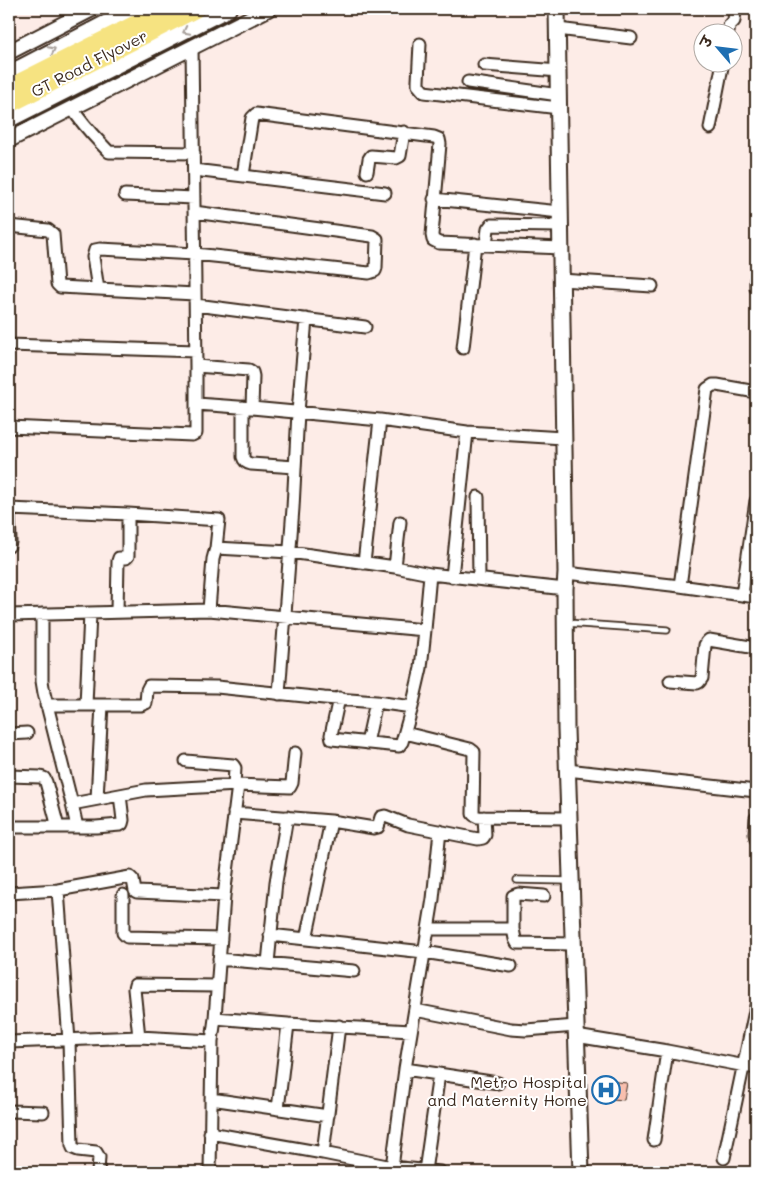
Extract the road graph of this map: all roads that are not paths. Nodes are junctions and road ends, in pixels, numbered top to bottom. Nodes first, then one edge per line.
1 (92, 9) edge
2 (132, 9) edge
3 (166, 9) edge
4 (195, 9) edge
5 (229, 9) edge
6 (268, 9) edge
7 (557, 9) edge
8 (735, 9) edge
9 (733, 22) edge
10 (558, 29) junction
11 (631, 38) dead end
12 (420, 44) dead end
13 (192, 47) junction
14 (9, 52) edge
15 (484, 64) dead end
16 (559, 71) junction
17 (720, 72) edge
18 (9, 73) edge
19 (468, 82) dead end
20 (9, 88) edge
21 (559, 102) junction
22 (9, 104) edge
23 (72, 108) junction
24 (9, 120) edge
25 (710, 128) dead end
26 (404, 132) junction
27 (9, 140) edge
28 (194, 153) junction
29 (194, 170) junction
30 (367, 172) dead end
31 (243, 175) junction
32 (385, 193) dead end
33 (125, 195) dead end
34 (194, 198) junction
35 (434, 199) junction
36 (194, 212) junction
37 (560, 219) junction
38 (9, 226) edge
39 (480, 244) junction
40 (561, 248) junction
41 (195, 254) junction
42 (756, 279) edge
43 (561, 280) junction
44 (652, 286) dead end
45 (756, 288) edge
46 (98, 289) junction
47 (196, 300) junction
48 (306, 319) junction
49 (365, 327) dead end
50 (9, 345) edge
51 (463, 348) dead end
52 (196, 351) junction
53 (196, 366) junction
54 (756, 392) edge
55 (196, 404) junction
56 (248, 408) junction
57 (298, 412) junction
58 (380, 420) junction
59 (9, 427) edge
60 (467, 432) junction
61 (563, 438) junction
62 (295, 467) junction
63 (478, 497) dead end
64 (756, 501) edge
65 (9, 509) edge
66 (128, 514) junction
67 (400, 522) dead end
68 (9, 546) edge
69 (216, 548) junction
70 (290, 552) junction
71 (364, 563) junction
72 (395, 567) junction
73 (566, 573) junction
74 (430, 574) junction
75 (452, 576) junction
76 (479, 579) junction
77 (680, 586) junction
78 (564, 589) junction
79 (742, 595) junction
80 (756, 597) edge
81 (209, 610) junction
82 (117, 611) junction
83 (90, 613) junction
84 (42, 614) junction
85 (9, 615) edge
86 (285, 616) junction
87 (565, 623) junction
88 (425, 630) junction
89 (667, 630) dead end
90 (756, 648) edge
91 (670, 681) dead end
92 (279, 694) junction
93 (339, 698) junction
94 (376, 702) junction
95 (46, 705) junction
96 (86, 705) junction
97 (102, 705) junction
98 (412, 707) junction
99 (27, 733) dead end
100 (405, 733) junction
101 (9, 734) edge
102 (367, 743) junction
103 (295, 754) dead end
104 (186, 761) dead end
105 (568, 770) junction
106 (9, 776) edge
107 (236, 785) junction
108 (756, 791) edge
109 (120, 795) junction
110 (96, 799) junction
111 (72, 804) junction
112 (234, 813) junction
113 (287, 817) junction
114 (484, 817) junction
115 (569, 818) junction
116 (756, 818) edge
117 (331, 821) junction
118 (9, 826) edge
119 (58, 827) junction
120 (77, 827) junction
121 (440, 831) junction
122 (756, 839) edge
123 (517, 880) dead end
124 (571, 881) junction
125 (58, 890) junction
126 (9, 894) edge
127 (123, 895) dead end
128 (224, 896) junction
129 (544, 896) dead end
130 (428, 929) junction
131 (513, 929) junction
132 (270, 935) junction
133 (221, 939) junction
134 (306, 939) junction
135 (573, 944) junction
136 (424, 952) junction
137 (220, 959) junction
138 (268, 963) junction
139 (511, 966) dead end
140 (354, 971) dead end
141 (217, 986) junction
142 (756, 1006) edge
143 (415, 1010) junction
144 (215, 1018) junction
145 (288, 1024) junction
146 (339, 1026) junction
147 (411, 1031) junction
148 (576, 1031) junction
149 (138, 1038) junction
150 (68, 1040) junction
151 (9, 1042) edge
152 (212, 1042) junction
153 (667, 1051) junction
154 (744, 1066) junction
155 (756, 1068) edge
156 (405, 1069) junction
157 (439, 1074) junction
158 (498, 1083) dead end
159 (211, 1099) junction
160 (278, 1109) junction
161 (9, 1111) edge
162 (43, 1112) dead end
163 (328, 1116) junction
164 (210, 1133) junction
165 (654, 1140) dead end
166 (323, 1153) junction
167 (724, 1158) dead end
168 (392, 1167) junction
169 (409, 1170) edge
170 (425, 1171) junction
171 (98, 1172) edge
172 (210, 1172) edge
173 (440, 1172) edge
174 (581, 1172) edge

1 - 14 street
18 -> 2 street
3 - 20 highway, GT Road Flyover
4 - 22 highway, GT Road Flyover
5 -> 24 street
6 - 13 street
7 - 10 main road
8 - 9 street
10 - 11 street
10 - 16 main road
12 - 21 street
13 - 23 street
13 - 28 street
15 - 16 street
16 - 21 main road
17 - 25 street
19 - 21 street
21 - 37 main road
23 - 27 street
23 - 28 street
26 - 30 street
26 - 31 street
26 - 35 street
28 - 29 street
29 - 31 street
29 - 34 street
31 - 32 street
33 - 34 street
34 - 36 street
35 - 37 street
35 - 39 street
36 - 41 street
36 - 41 street
37 - 39 street
37 - 40 main road
38 - 46 street
39 - 40 street
39 - 51 street
40 - 43 main road
41 - 46 street
41 - 47 street
42 - 45 street
43 - 44 street
43 - 61 main road
46 - 47 street
47 - 48 street
47 - 52 street
48 - 49 street
48 - 57 street
50 - 52 street
52 - 53 street
53 - 55 street
53 - 56 street
54 - 77 street
55 - 56 street
55 - 59 street
56 - 57 street
56 - 62 street
57 - 58 street
57 - 62 street
58 - 60 street
58 - 71 street
60 - 61 street
60 - 75 street
61 - 73 main road
62 - 70 street
63 - 76 street
64 - 79 street
65 - 66 street
65 - 68 street
66 - 69 street
66 - 82 street
67 - 72 street
69 - 70 street
69 - 81 street
70 - 71 street
70 - 86 street
71 - 72 street
72 - 74 street
73 - 77 street
73 - 78 main road
74 - 75 street
74 - 88 street
75 - 76 street
76 - 78 street
77 - 79 street
78 - 87 main road
79 - 80 street
81 - 82 street
81 - 86 street
82 - 83 street
83 - 84 street
83 - 96 street
84 - 85 street
84 - 95 street
86 - 88 street
86 - 92 street
87 - 89 lane
87 - 105 main road
88 - 98 street
90 - 91 street
92 - 93 street
92 - 97 street
93 - 94 street
93 - 102 street
94 - 98 street
94 - 102 street
95 - 96 street
95 - 111 street
96 - 97 street
97 - 110 street
98 - 100 street
99 - 101 street
100 - 102 street
100 - 114 street
103 - 107 street
104 - 107 street
105 - 108 street
105 - 115 main road
106 - 119 street
107 - 109 street
107 - 112 street
109 - 110 street
109 - 120 street
110 - 111 street
111 - 120 street
112 - 113 street
112 - 128 street
113 - 117 street
113 - 132 street
114 - 115 street
114 - 121 street
115 - 124 main road
116 - 122 street
117 - 121 street
117 - 134 street
118 - 119 street
119 - 120 street
121 - 130 street
123 - 124 lane
124 - 135 main road
125 - 126 street
125 - 128 street
125 - 150 street
127 - 133 street
128 - 133 street
129 - 131 street
130 - 131 street
130 - 136 street
131 - 135 street
132 - 134 street
132 - 138 street
133 - 137 street
134 - 136 street
135 - 148 main road
136 - 139 street
136 - 143 street
137 - 138 street
137 - 141 street
138 - 140 street
141 - 144 street
141 - 149 street
142 - 154 street
143 - 147 street
143 - 148 street
144 - 145 street
144 - 152 street
145 - 146 street
145 - 160 street
146 - 147 street
146 - 163 street
147 - 156 street
148 - 153 street
148 - 174 main road
149 - 150 street
149 - 152 street
150 - 151 street
150 - 171 street
152 - 159 street
153 - 154 street
153 - 165 street
154 - 155 street
154 - 167 street
156 - 157 street
156 - 168 street
157 - 158 street
157 - 170 street
159 - 160 street
159 - 164 street
160 - 163 street
161 - 162 street
163 - 166 street
164 - 166 street
164 - 172 street
166 - 168 street
168 - 169 street
169 - 170 street
170 - 173 street

